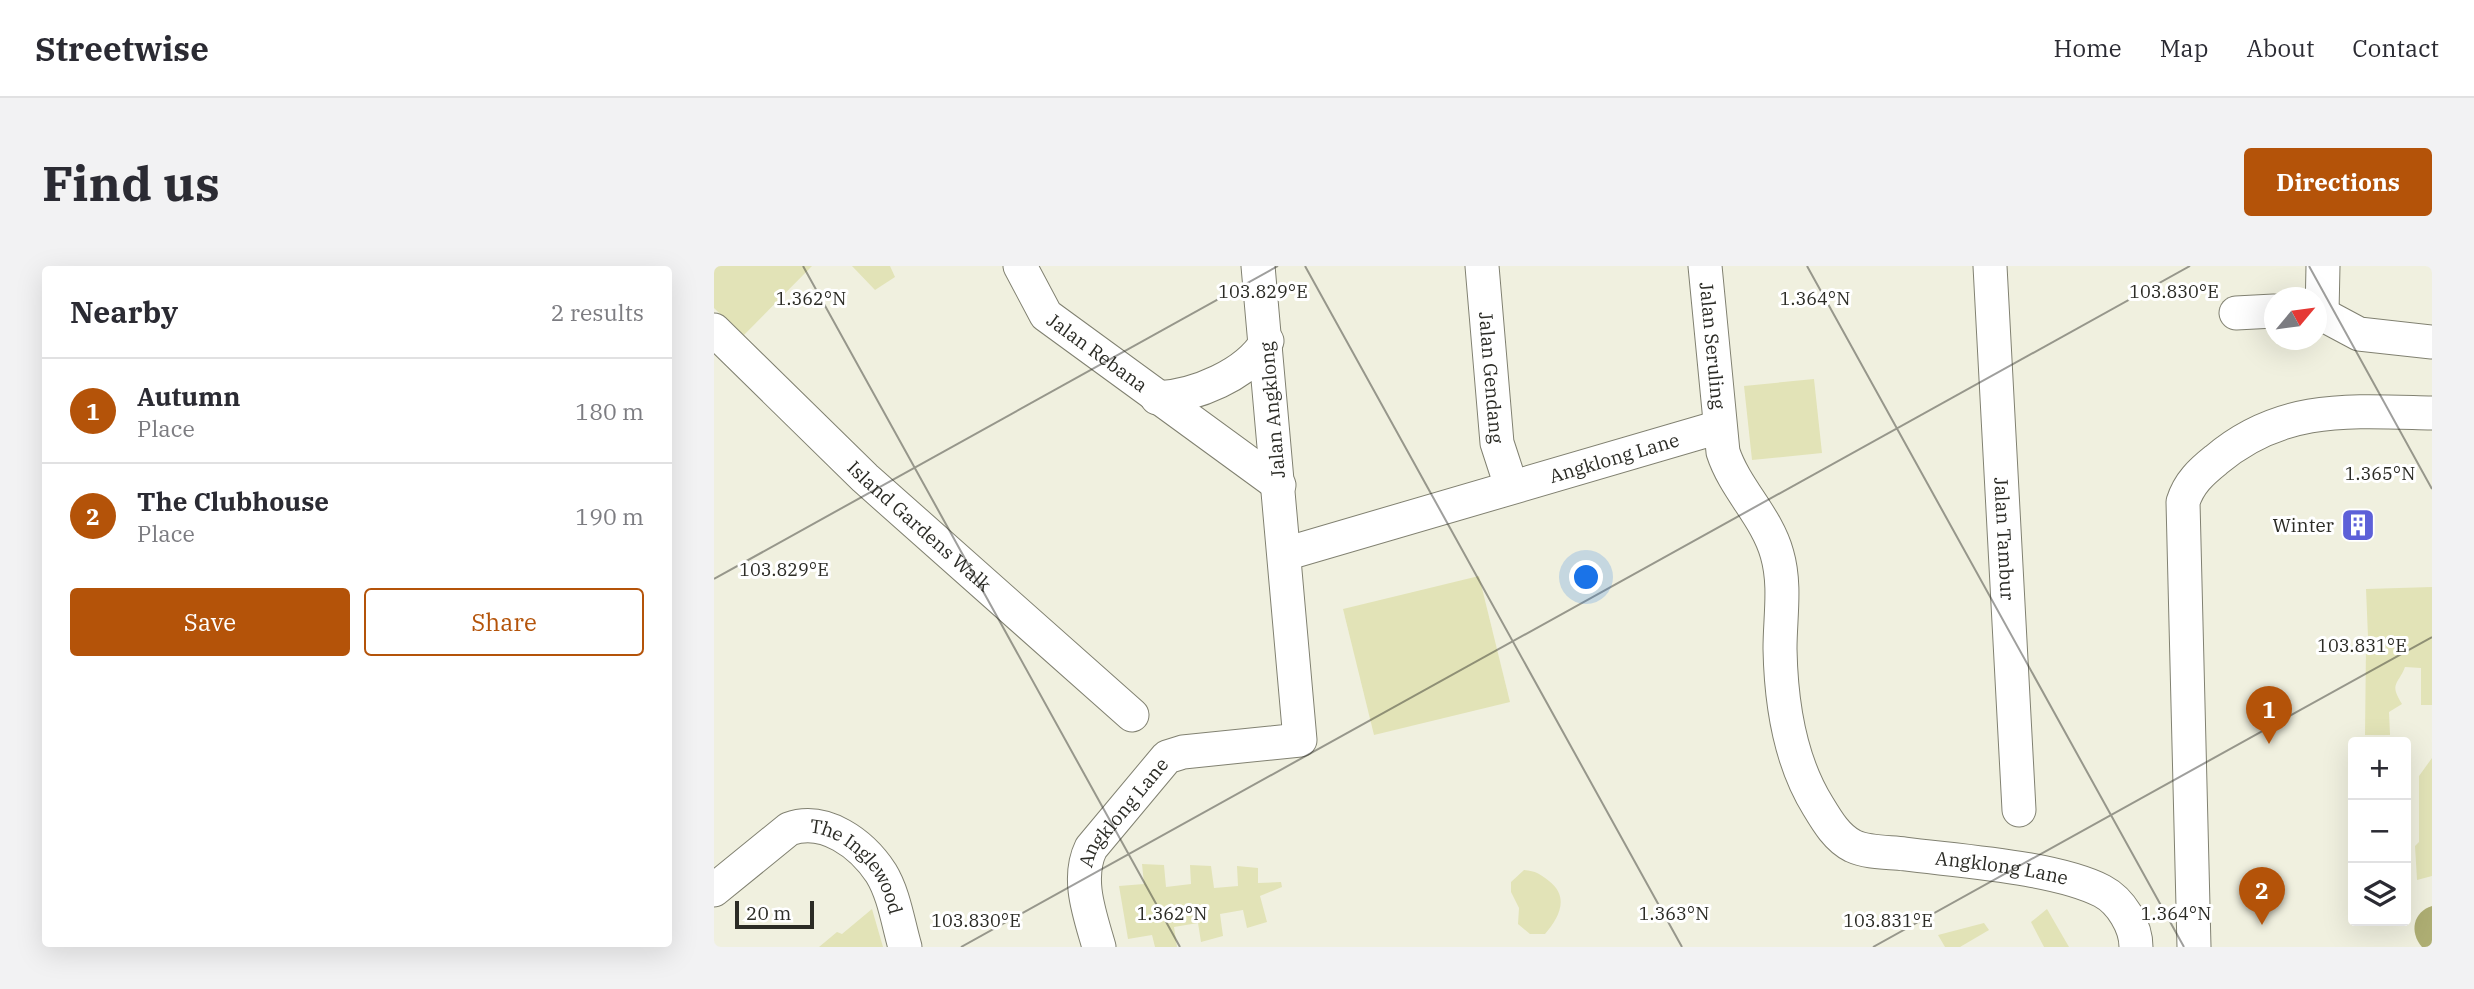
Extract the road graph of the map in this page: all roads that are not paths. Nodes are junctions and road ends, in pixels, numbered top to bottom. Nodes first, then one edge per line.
1 (1020, 266) edge
2 (1258, 266) edge
3 (1482, 266) edge
4 (1705, 266) edge
5 (1990, 266) edge
6 (2323, 266) edge
7 (2321, 287) edge
8 (2264, 312) edge
9 (2236, 313) dead end
10 (2327, 318) edge
11 (714, 330) edge
12 (1267, 341) junction
13 (2432, 342) edge
14 (1157, 398) junction
15 (2432, 413) edge
16 (1719, 427) junction
17 (1279, 485) junction
18 (1511, 486) junction
19 (1285, 554) junction
20 (1132, 715) dead end
21 (2019, 810) dead end
22 (714, 890) edge
23 (905, 947) edge
24 (1099, 947) edge
25 (2136, 947) edge
26 (2194, 947) edge

1 - 14 street, Jalan Rebana
2 - 12 street, Jalan Angklong
3 - 18 street, Jalan Gendang
4 - 16 street, Jalan Seruling
5 - 21 street, Jalan Tambur
6 - 7 street
8 - 9 street
10 - 13 street
11 - 20 street, Island Gardens Walk
12 - 14 street, Jalan Rebana
12 - 17 street, Jalan Angklong
14 - 17 street, Jalan Rebana
15 - 26 street
16 - 18 street, Angklong Lane
16 - 25 street, Angklong Lane
17 - 19 street, Jalan Angklong
18 - 19 street, Angklong Lane
19 - 24 street, Angklong Lane
22 - 23 street, The Inglewood

